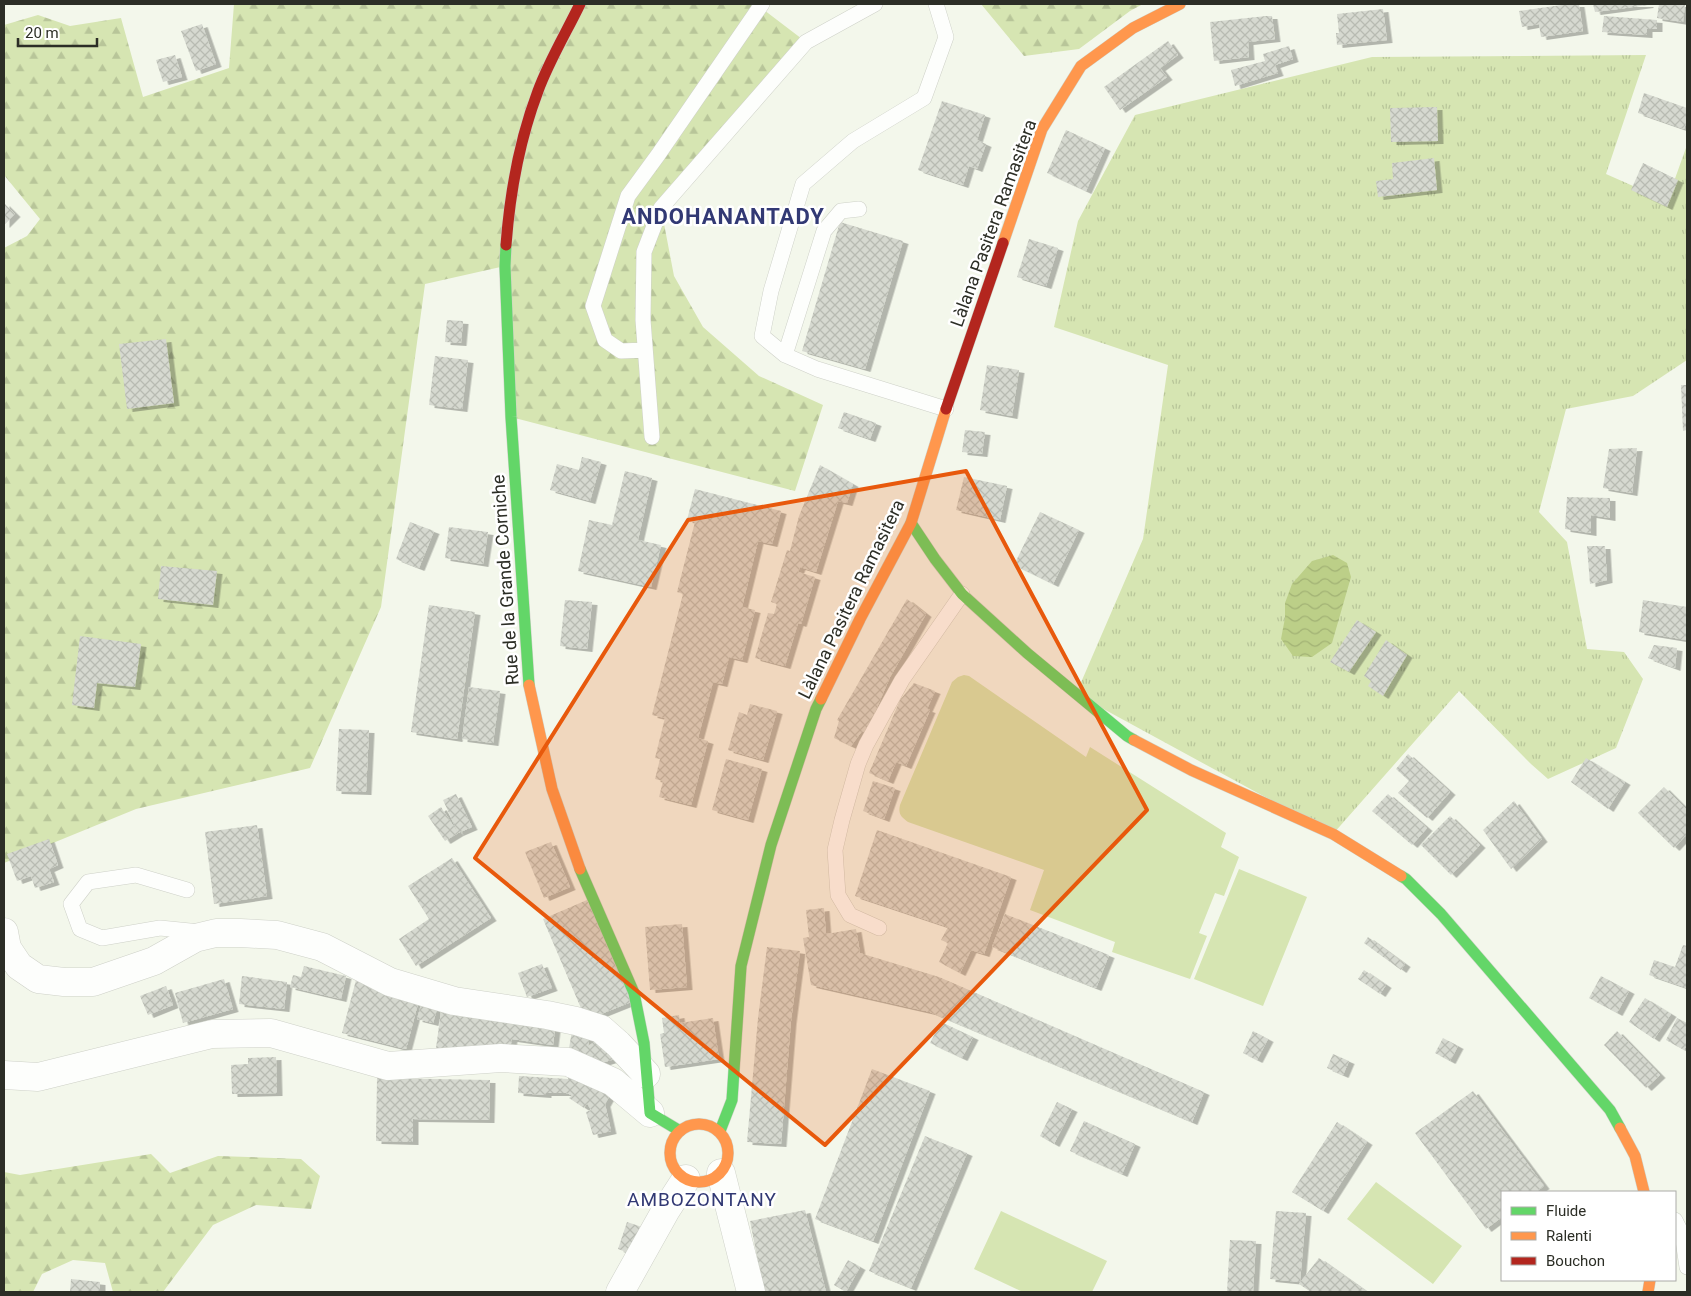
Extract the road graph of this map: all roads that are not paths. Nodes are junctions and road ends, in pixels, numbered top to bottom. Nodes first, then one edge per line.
1 (580, 4) edge
2 (762, 4) edge
3 (874, 4) edge
4 (936, 4) edge
5 (1180, 4) edge
6 (859, 209) dead end
7 (645, 350) junction
8 (785, 355) junction
9 (946, 409) junction
10 (652, 437) dead end
11 (911, 523) junction
12 (962, 594) junction
13 (187, 890) dead end
14 (879, 928) dead end
15 (4, 932) edge
16 (216, 933) junction
17 (646, 1074) junction
18 (4, 1075) edge
19 (650, 1113) junction
20 (680, 1131) junction
21 (720, 1131) junction
22 (721, 1173) junction
23 (686, 1179) junction
24 (1644, 1191) edge
25 (1676, 1222) edge
26 (1687, 1267) edge
27 (620, 1292) edge
28 (751, 1292) edge

1 - 17 street, Rue de la Grande Corniche
2 - 7 lane
3 - 7 lane
4 - 8 lane
5 - 9 street, Làlana Pasitera Ramasitera
6 - 8 lane
7 - 10 lane
8 - 9 lane
9 - 11 street, Làlana Pasitera Ramasitera
11 - 12 street
11 - 21 street, Làlana Pasitera Ramasitera
12 - 14 lane
12 - 24 street
13 - 16 lane
15 - 16 street
16 - 17 street
17 - 19 street, Rue de la Grande Corniche
18 - 19 street
19 - 20 street
20 - 21 street
20 - 23 street
21 - 22 street
22 - 23 street
22 - 28 street
23 - 27 street
25 - 26 lane

